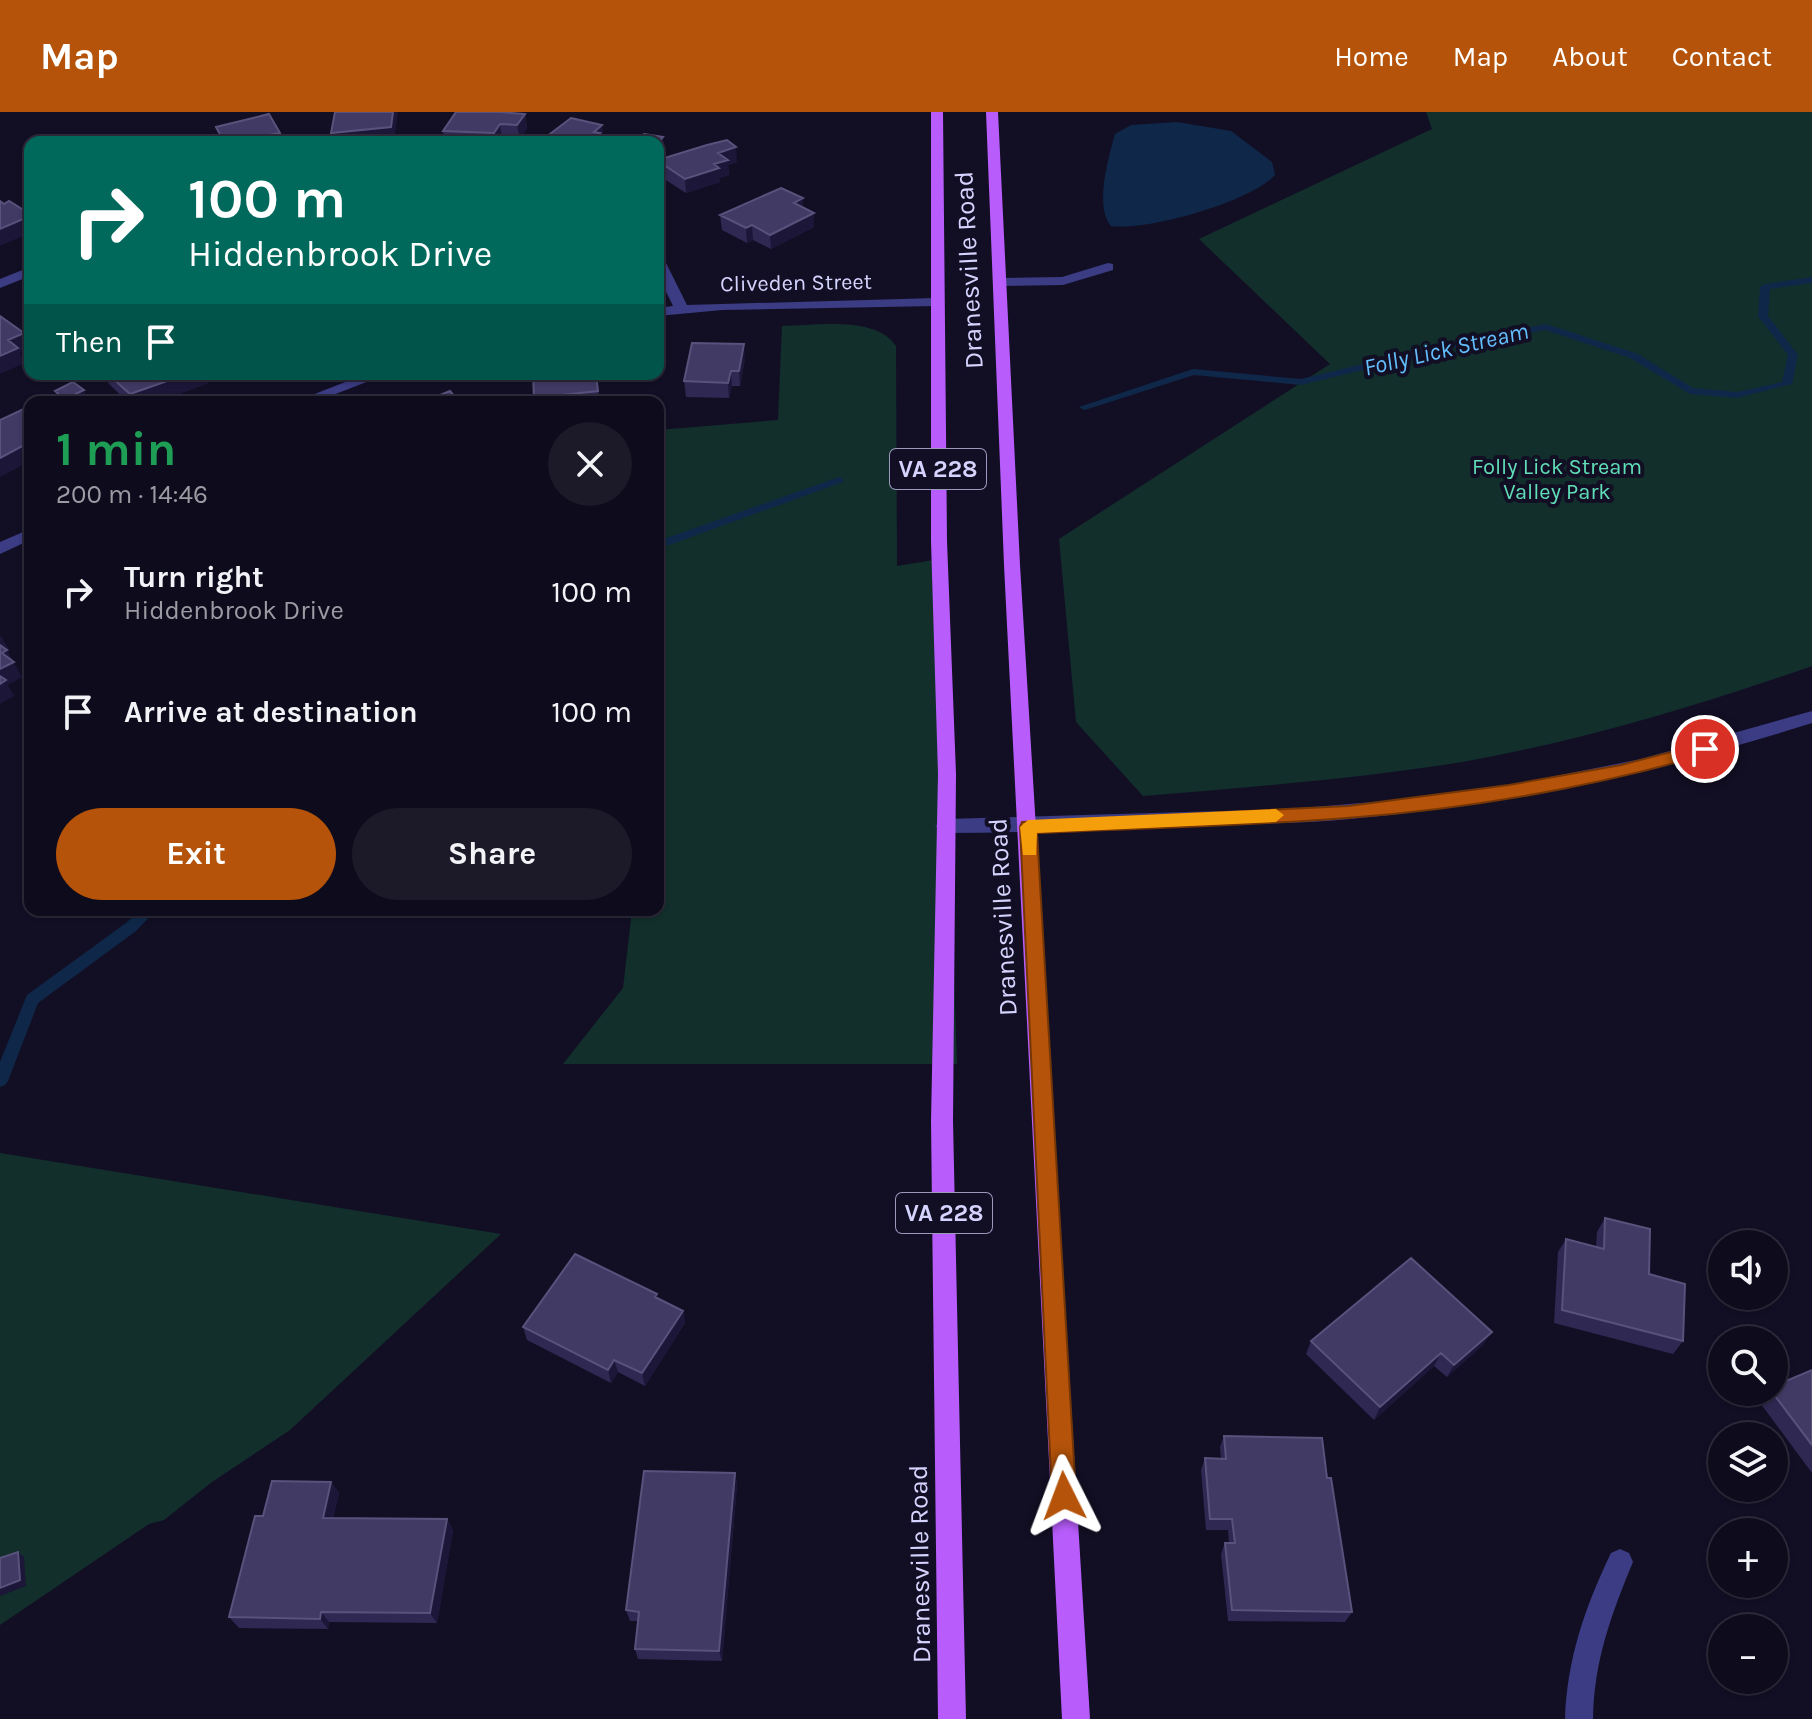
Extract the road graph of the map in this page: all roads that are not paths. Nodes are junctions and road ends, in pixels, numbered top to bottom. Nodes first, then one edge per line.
1 (937, 112) edge
2 (992, 112) edge
3 (1108, 267) dead end
4 (664, 273) edge
5 (24, 274) edge
6 (1000, 282) junction
7 (0, 284) edge
8 (936, 302) junction
9 (682, 310) junction
10 (664, 312) edge
11 (363, 380) edge
12 (318, 396) edge
13 (24, 537) edge
14 (0, 549) edge
15 (1812, 717) edge
16 (945, 826) junction
17 (1028, 827) junction
18 (1620, 1562) dead end
19 (952, 1719) edge
20 (1076, 1719) edge
21 (1579, 1719) edge

1 - 8 main road, Dranesville Road / VA 228
2 - 6 main road, Dranesville Road / VA 228
3 - 6 street
4 - 9 street
5 - 7 street
6 - 17 main road, Dranesville Road / VA 228
8 - 9 street, Cliveden Street
8 - 16 main road, Dranesville Road / VA 228
9 - 10 street, Cliveden Street
11 - 12 street
13 - 14 street
15 - 17 street
16 - 17 street
16 - 19 main road, Dranesville Road / VA 228
17 - 20 main road, Dranesville Road / VA 228
18 - 21 street

